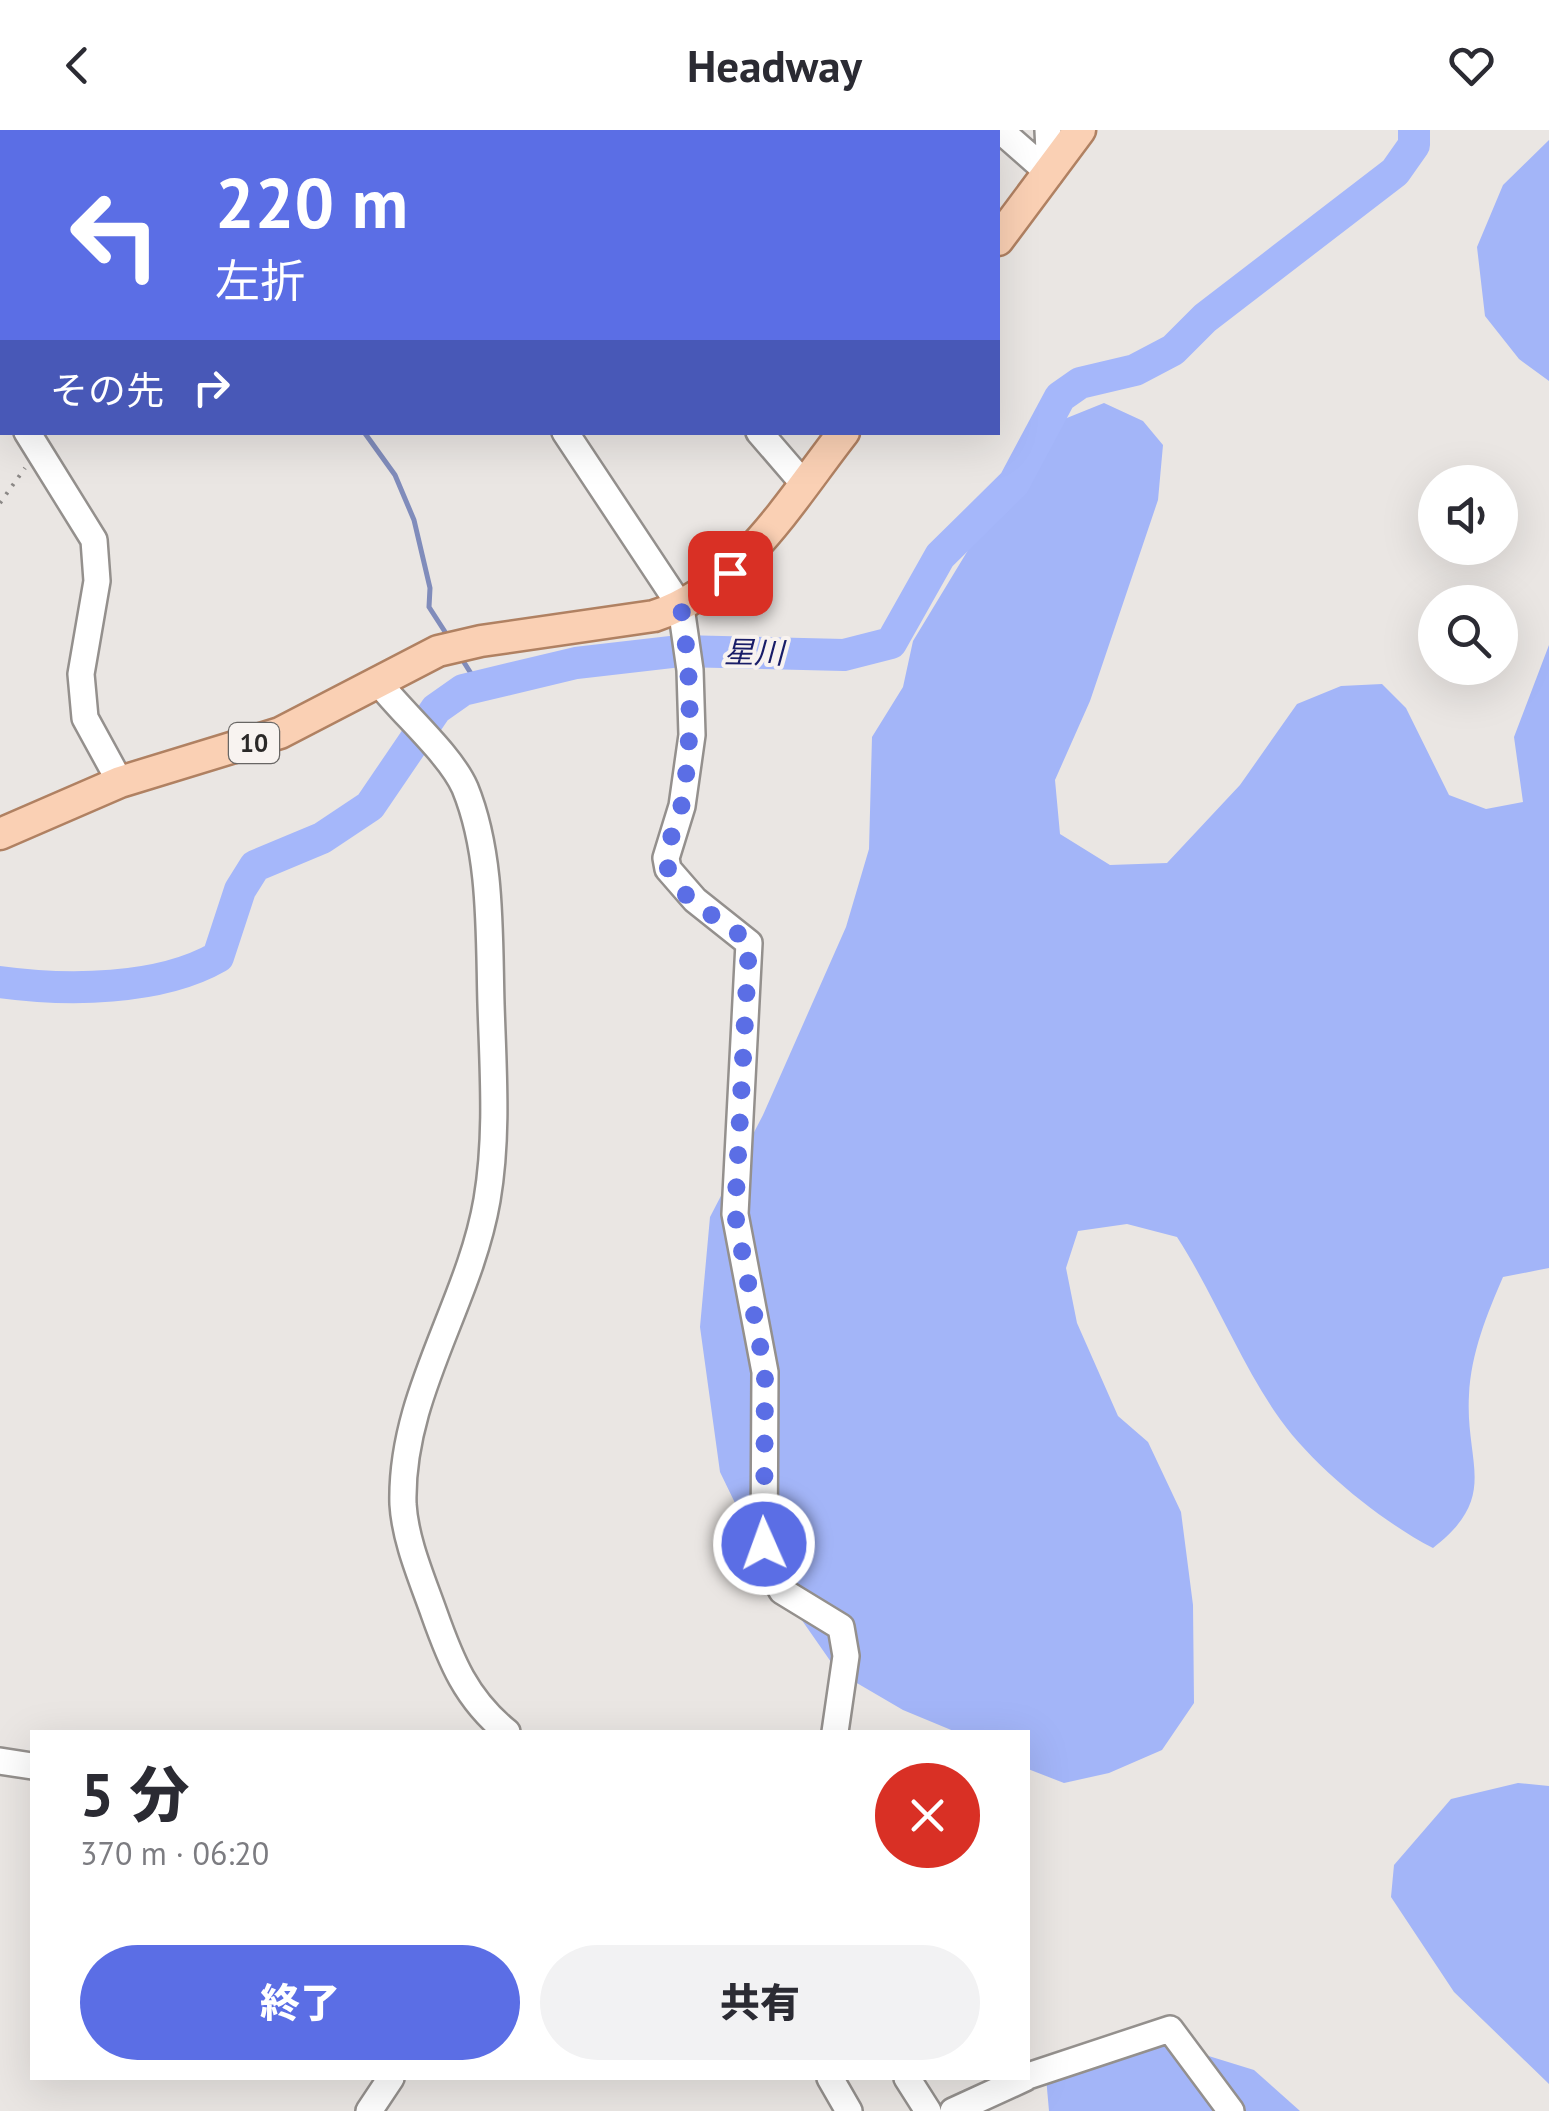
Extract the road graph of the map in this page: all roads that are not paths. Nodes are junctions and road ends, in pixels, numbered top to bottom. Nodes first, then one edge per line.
1 (1000, 130) edge
2 (1048, 130) edge
3 (1080, 130) edge
4 (1050, 174) junction
5 (1000, 237) edge
6 (567, 435) edge
7 (762, 435) edge
8 (842, 435) edge
9 (32, 443) edge
10 (804, 484) junction
11 (681, 607) junction
12 (388, 694) junction
13 (120, 782) junction
14 (0, 834) edge
15 (503, 1730) edge
16 (834, 1730) edge
17 (0, 1761) edge
18 (30, 1766) edge
19 (1030, 2076) edge
20 (390, 2080) edge
21 (831, 2080) edge
22 (908, 2080) edge
23 (1020, 2080) edge
24 (369, 2111) edge
25 (849, 2111) edge
26 (928, 2111) edge
27 (953, 2111) edge
28 (1231, 2111) edge

1 - 4 street
2 - 4 street
3 - 4 main road
4 - 5 main road
6 - 11 street
7 - 10 street
8 - 10 main road, 10
9 - 13 street
10 - 11 main road, 10
11 - 12 main road, 10
11 - 16 street
12 - 13 main road, 10
12 - 15 street
13 - 14 main road, 10
17 - 18 street
19 - 28 street
20 - 24 street
21 - 25 street
22 - 26 street
23 - 27 street

